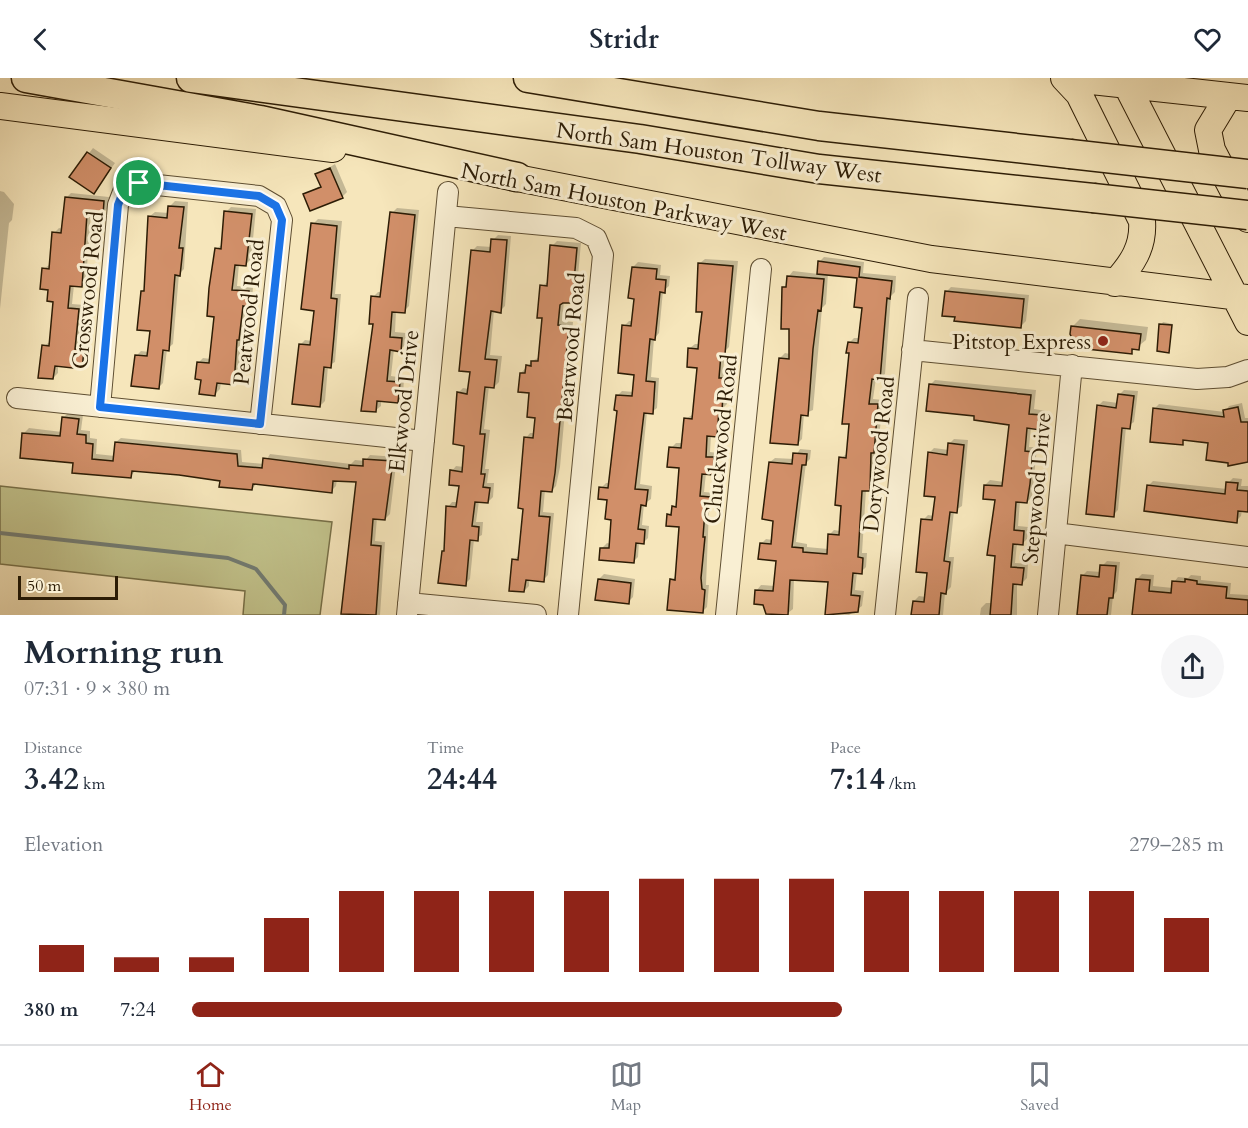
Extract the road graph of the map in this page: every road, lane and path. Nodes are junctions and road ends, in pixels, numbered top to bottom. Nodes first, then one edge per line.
1 (26, 78) edge
2 (191, 78) edge
3 (528, 78) edge
4 (1064, 78) edge
5 (1125, 82) edge
6 (1238, 98) edge
7 (0, 106) edge
8 (1248, 174) edge
9 (517, 177) junction
10 (448, 192) dead end
11 (276, 206) joint
12 (446, 216) junction
13 (1248, 217) edge
14 (761, 269) dead end
15 (1115, 283) junction
16 (918, 297) dead end
17 (1242, 297) edge
18 (1248, 322) edge
19 (912, 350) junction
20 (1072, 365) junction
21 (1248, 370) edge
22 (17, 398) dead end
23 (100, 407) junction
24 (260, 424) junction
25 (424, 441) junction
26 (1055, 533) junction
27 (1248, 557) edge
28 (408, 609) edge
29 (536, 615) edge
30 (568, 615) edge
31 (726, 615) edge
32 (885, 615) edge
33 (1048, 615) edge

1 - 9 highway
2 - 13 highway, North Sam Houston Tollway West, bridge
3 - 8 highway, North Sam Houston Tollway West, bridge
4 - 5 main road
4 - 15 main road
5 - 6 main road
5 - 17 main road
6 - 13 main road
7 - 9 main road, North Sam Houston Parkway West
9 - 15 main road, North Sam Houston Parkway West
10 - 12 street, Elkwood Drive
11 - 23 street, Crosswood Road
11 - 24 street, Peatwood Road
12 - 25 street, Elkwood Drive
12 - 30 street, Bearwood Road
14 - 31 street, Chuckwood Road
15 - 17 main road, North Sam Houston Parkway West
16 - 19 street, Dorywood Road
17 - 18 main road
19 - 20 street
19 - 32 street, Dorywood Road
20 - 21 street
20 - 26 street, Stepwood Drive
22 - 23 street
23 - 24 street
24 - 25 street
25 - 28 street, Elkwood Drive
26 - 27 street
26 - 33 street, Stepwood Drive
28 - 29 street

